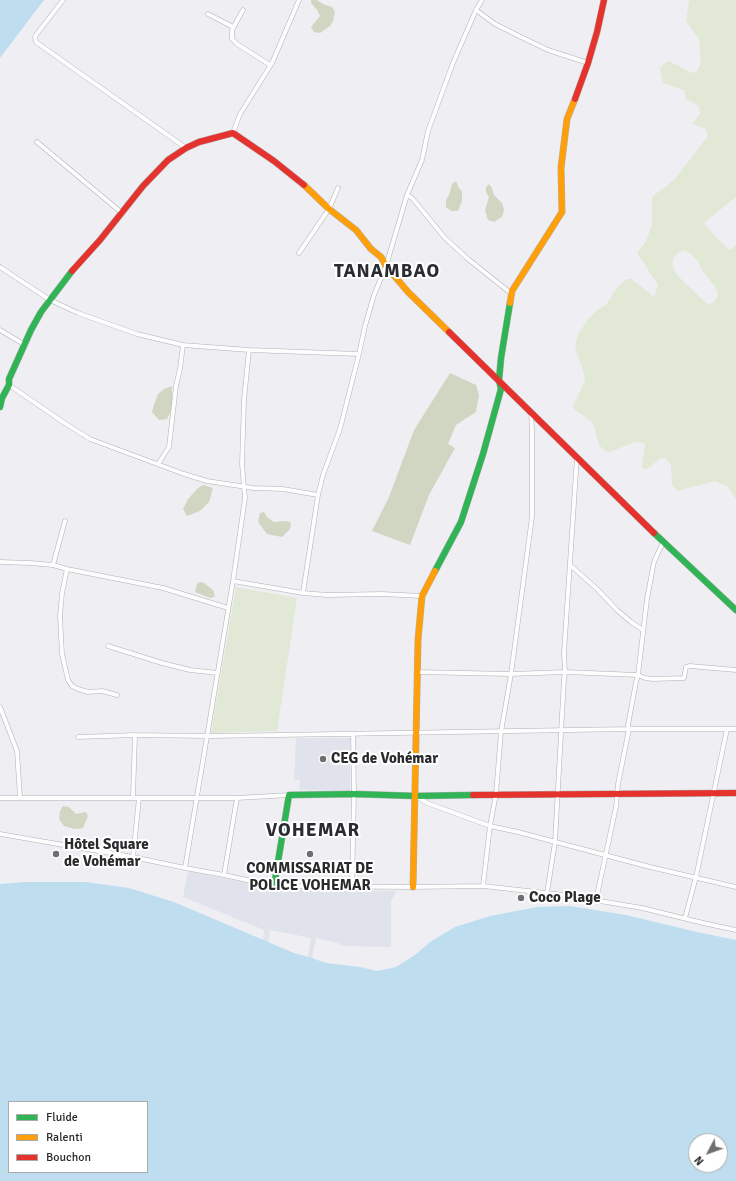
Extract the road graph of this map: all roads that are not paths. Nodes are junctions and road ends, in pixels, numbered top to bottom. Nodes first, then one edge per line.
1 (63, 0) edge
2 (299, 0) edge
3 (482, 0) edge
4 (604, 0) edge
5 (243, 10) dead end
6 (476, 10) junction
7 (208, 14) dead end
8 (233, 27) junction
9 (588, 63) junction
10 (270, 65) junction
11 (233, 133) junction
12 (37, 142) dead end
13 (186, 148) junction
14 (338, 188) dead end
15 (407, 195) junction
16 (329, 209) junction
17 (122, 213) junction
18 (299, 253) dead end
19 (386, 266) junction
20 (0, 267) edge
21 (512, 294) junction
22 (50, 300) junction
23 (0, 330) edge
24 (25, 345) junction
25 (183, 345) junction
26 (249, 350) junction
27 (359, 354) junction
28 (499, 380) junction
29 (9, 385) junction
30 (0, 407) edge
31 (531, 410) junction
32 (577, 456) junction
33 (158, 464) junction
34 (244, 486) junction
35 (318, 495) junction
36 (65, 521) dead end
37 (663, 542) junction
38 (0, 562) edge
39 (53, 565) junction
40 (570, 565) junction
41 (67, 569) junction
42 (233, 582) junction
43 (303, 593) junction
44 (422, 596) junction
45 (228, 608) junction
46 (736, 610) edge
47 (643, 630) junction
48 (108, 646) dead end
49 (736, 670) edge
50 (417, 672) junction
51 (565, 672) junction
52 (218, 673) junction
53 (512, 674) junction
54 (638, 675) junction
55 (117, 695) dead end
56 (0, 707) edge
57 (629, 729) junction
58 (727, 729) junction
59 (736, 729) edge
60 (562, 730) junction
61 (502, 732) junction
62 (353, 734) junction
63 (417, 734) junction
64 (135, 735) junction
65 (208, 736) junction
66 (78, 737) dead end
67 (713, 793) junction
68 (736, 793) edge
69 (354, 794) junction
70 (496, 794) junction
71 (557, 794) junction
72 (617, 794) junction
73 (289, 795) junction
74 (416, 796) junction
75 (134, 797) junction
76 (0, 798) edge
77 (20, 798) junction
78 (139, 798) junction
79 (197, 798) junction
80 (237, 798) junction
81 (490, 826) junction
82 (0, 834) edge
83 (555, 842) junction
84 (605, 855) junction
85 (133, 857) junction
86 (185, 868) junction
87 (224, 875) junction
88 (696, 877) junction
89 (274, 886) junction
90 (483, 886) junction
91 (352, 887) junction
92 (413, 887) junction
93 (736, 887) edge
94 (547, 893) junction
95 (596, 900) junction
96 (686, 918) junction
97 (736, 930) edge

1 - 13 street
2 - 10 street
3 - 6 street
4 - 9 street
5 - 8 street
6 - 9 street
6 - 15 street
7 - 8 street
8 - 10 street
9 - 21 street
10 - 11 street
11 - 13 street
11 - 16 street
12 - 17 street
13 - 17 street
14 - 16 street
15 - 19 street
15 - 21 street
16 - 18 street
16 - 19 street
17 - 22 street
19 - 27 street
19 - 28 street
20 - 22 street
21 - 28 street
22 - 24 street
22 - 25 street
23 - 24 street
24 - 29 street
25 - 26 street
25 - 33 street
26 - 27 street
26 - 34 street
27 - 35 street
28 - 31 street
28 - 44 street
29 - 30 street
29 - 33 street
31 - 32 street
31 - 53 street
32 - 37 street
32 - 40 street
33 - 34 street
34 - 35 street
34 - 42 street
35 - 43 street
36 - 39 street
37 - 46 street
37 - 47 street
38 - 39 street
39 - 41 street
40 - 47 street
40 - 51 street
41 - 45 street
41 - 55 street
42 - 43 street
42 - 45 street
43 - 44 street
44 - 50 street
45 - 52 street
47 - 54 street
48 - 52 street
49 - 54 street
50 - 53 street
50 - 63 street
51 - 53 street
51 - 54 street
51 - 60 street
52 - 65 street
53 - 61 street
54 - 57 street
56 - 77 street
57 - 58 street
57 - 60 street
57 - 72 street
58 - 59 street
58 - 67 street
60 - 61 street
60 - 71 street
61 - 63 street
61 - 70 street
62 - 63 street
62 - 65 street
62 - 69 street
63 - 74 street
64 - 65 street
64 - 66 street
64 - 75 street
65 - 79 street
67 - 68 street
67 - 72 street
67 - 88 street
69 - 73 street
69 - 74 street
69 - 91 street
70 - 71 street
70 - 74 street
70 - 81 street
71 - 72 street
71 - 83 street
72 - 84 street
73 - 80 street
73 - 89 street
74 - 81 street
74 - 92 street
75 - 77 street
75 - 78 street
76 - 77 street
78 - 79 street
78 - 85 street
79 - 80 street
79 - 86 street
80 - 87 street
81 - 83 street
81 - 90 street
82 - 85 street
83 - 84 street
83 - 94 street
84 - 88 street
84 - 95 street
85 - 86 street
86 - 87 street
87 - 89 street
88 - 93 street
88 - 96 street
89 - 91 street
90 - 92 street
90 - 94 street
91 - 92 street
94 - 95 street
95 - 96 street
96 - 97 street

